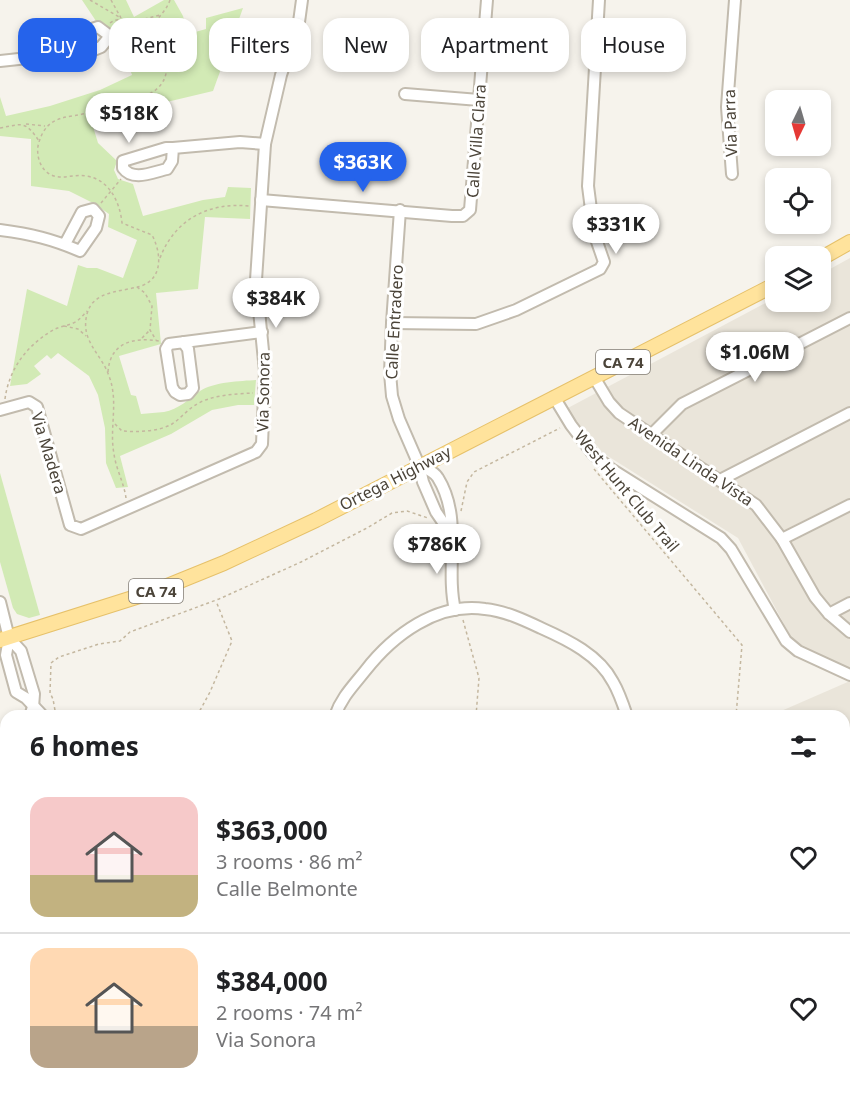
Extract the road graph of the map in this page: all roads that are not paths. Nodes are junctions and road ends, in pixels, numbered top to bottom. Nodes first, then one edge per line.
1 (302, 0) edge
2 (487, 0) edge
3 (599, 0) edge
4 (735, 0) edge
5 (70, 44) joint
6 (18, 59) edge
7 (0, 62) edge
8 (405, 94) dead end
9 (479, 100) junction
10 (265, 144) junction
11 (173, 148) junction
12 (732, 174) dead end
13 (261, 204) junction
14 (400, 210) junction
15 (0, 230) edge
16 (850, 242) edge
17 (65, 244) junction
18 (831, 253) edge
19 (765, 290) edge
20 (850, 318) edge
21 (393, 323) junction
22 (262, 332) junction
23 (183, 342) junction
24 (594, 377) junction
25 (554, 397) junction
26 (2, 409) edge
27 (850, 413) edge
28 (651, 435) junction
29 (419, 465) junction
30 (720, 480) junction
31 (850, 505) edge
32 (450, 507) junction
33 (435, 516) junction
34 (81, 529) joint
35 (451, 530) junction
36 (782, 539) junction
37 (0, 602) edge
38 (850, 603) edge
39 (458, 610) junction
40 (829, 614) junction
41 (850, 632) edge
42 (5, 639) edge
43 (850, 675) edge
44 (31, 710) edge
45 (31, 710) edge
46 (337, 710) edge
47 (625, 710) edge

1 - 10 street, Via Sonora
2 - 9 street, Calle Villa Clara
3 - 21 street
4 - 12 street, Via Parra
5 - 5 street
6 - 7 street
8 - 9 street
9 - 14 street, Calle Villa Clara
10 - 11 street
10 - 13 street, Via Sonora
11 - 11 street
13 - 14 street
13 - 22 street, Via Sonora
14 - 21 street, Calle Entradero
15 - 17 street
16 - 18 main road
17 - 17 street
19 - 24 main road, Ortega Highway / CA 74
20 - 28 street
21 - 29 street, Calle Entradero
22 - 23 street
22 - 34 street, Via Sonora
23 - 23 street
24 - 25 main road, Ortega Highway / CA 74
24 - 28 street, Avenida Linda Vista
25 - 29 main road, Ortega Highway / CA 74
25 - 43 street
26 - 34 street, Via Madera
27 - 30 street
28 - 30 street, Avenida Linda Vista
29 - 32 street, Calle Entradero
29 - 33 street, Calle Entradero
29 - 42 main road, Ortega Highway / CA 74
30 - 36 street, Avenida Linda Vista
31 - 36 street
32 - 33 street
32 - 35 street, Calle Entradero
33 - 35 street, Calle Entradero
35 - 39 street, Calle Entradero
36 - 40 street, Avenida Linda Vista
37 - 42 street
38 - 40 street
39 - 46 street
39 - 47 street
40 - 41 street, Avenida Linda Vista
42 - 44 street
42 - 45 street

